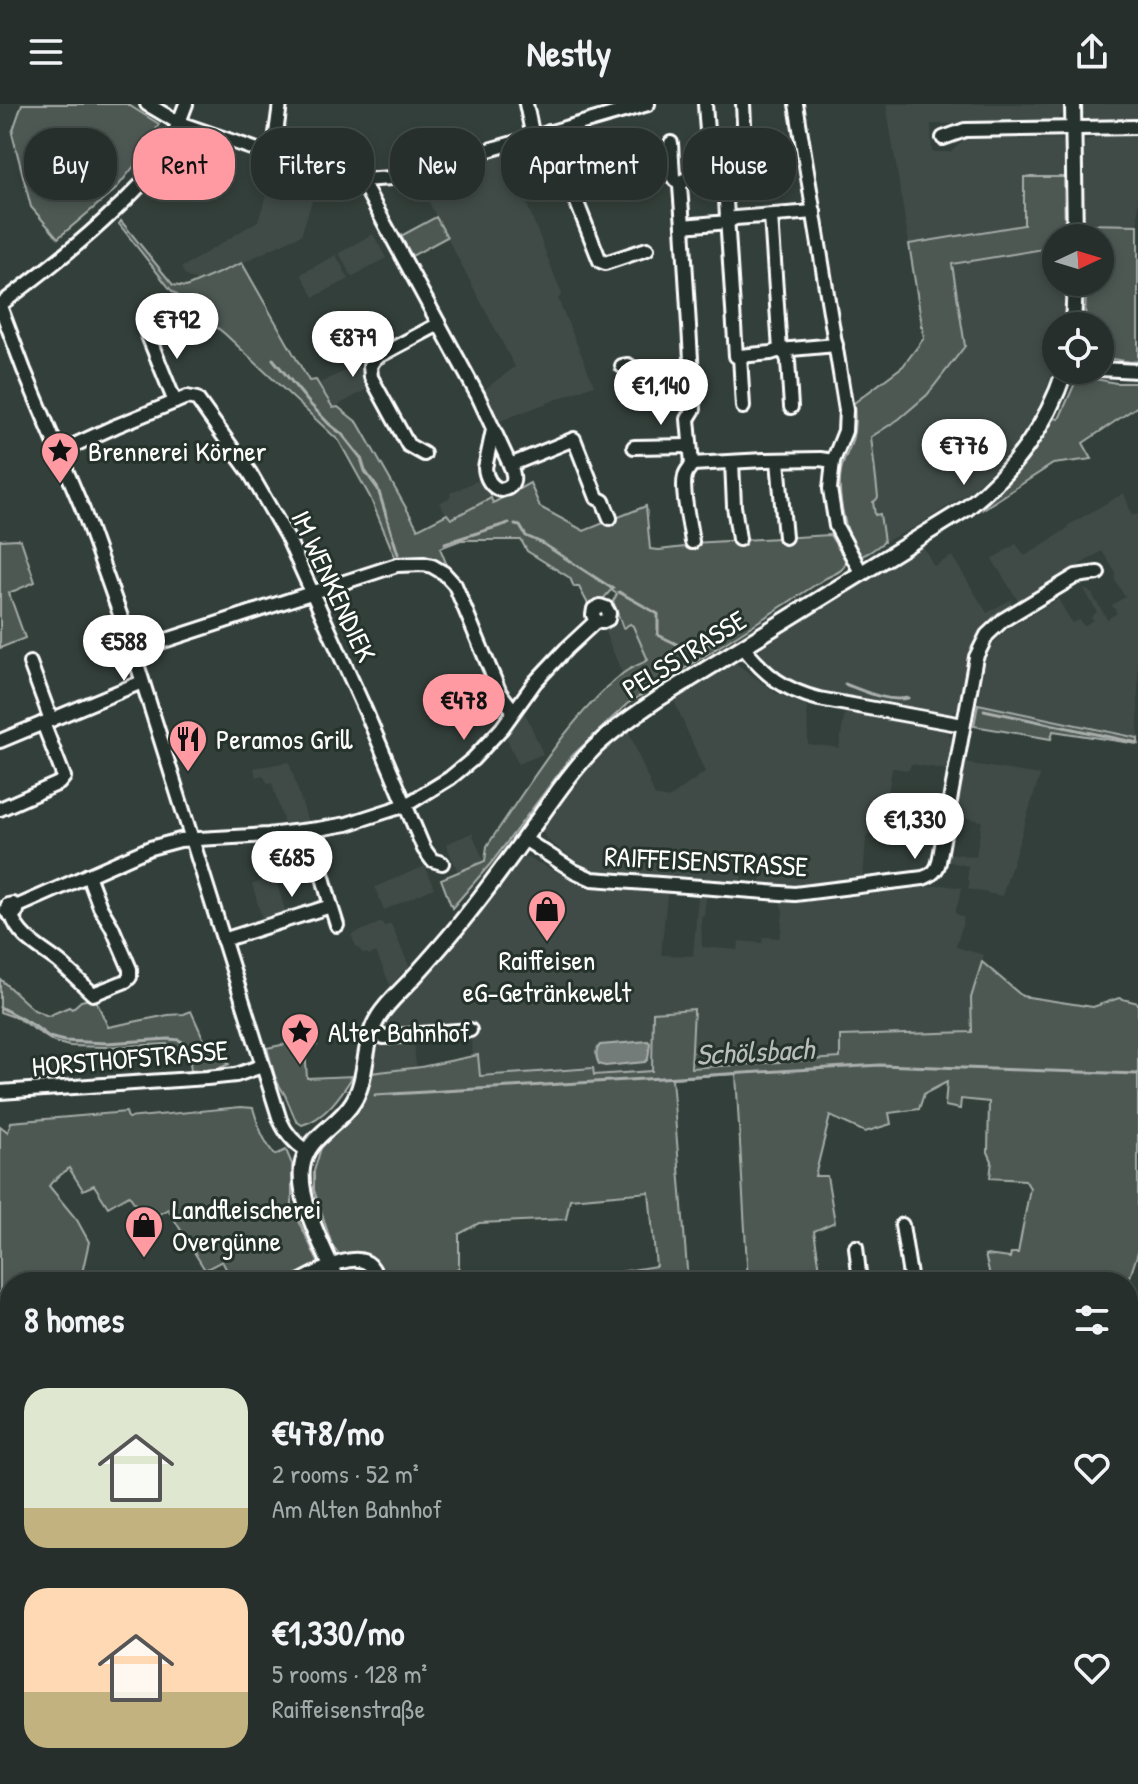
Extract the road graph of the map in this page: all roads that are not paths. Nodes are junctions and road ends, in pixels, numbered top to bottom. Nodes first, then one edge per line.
1 (147, 104) edge
2 (186, 104) edge
3 (280, 104) edge
4 (526, 104) edge
5 (597, 104) edge
6 (648, 104) edge
7 (705, 104) edge
8 (743, 104) edge
9 (796, 104) edge
10 (1073, 104) edge
11 (602, 117) junction
12 (179, 123) junction
13 (1138, 127) edge
14 (277, 128) edge
15 (531, 128) edge
16 (563, 128) edge
17 (709, 128) edge
18 (744, 128) edge
19 (1074, 128) junction
20 (943, 138) dead end
21 (671, 143) dead end
22 (501, 146) edge
23 (251, 148) edge
24 (374, 179) edge
25 (682, 183) joint
26 (372, 200) edge
27 (575, 200) edge
28 (723, 200) edge
29 (814, 212) junction
30 (771, 216) junction
31 (728, 222) junction
32 (1075, 224) edge
33 (683, 226) junction
34 (647, 249) dead end
35 (0, 305) edge
36 (439, 324) junction
37 (147, 333) dead end
38 (836, 345) junction
39 (780, 350) junction
40 (740, 356) junction
41 (622, 366) dead end
42 (691, 368) junction
43 (1114, 370) edge
44 (1138, 371) edge
45 (1060, 384) edge
46 (175, 402) junction
47 (743, 407) dead end
48 (791, 407) dead end
49 (493, 430) junction
50 (690, 446) junction
51 (634, 447) dead end
52 (59, 452) junction
53 (424, 454) dead end
54 (778, 461) junction
55 (833, 461) junction
56 (732, 462) junction
57 (692, 464) junction
58 (510, 465) junction
59 (610, 518) dead end
60 (785, 537) dead end
61 (739, 539) dead end
62 (692, 542) dead end
63 (1098, 573) dead end
64 (862, 574) junction
65 (312, 593) junction
66 (596, 621) dead end
67 (743, 647) junction
68 (133, 651) junction
69 (30, 663) dead end
70 (142, 682) junction
71 (513, 710) junction
72 (47, 721) junction
73 (963, 725) junction
74 (0, 741) edge
75 (406, 805) junction
76 (0, 809) edge
77 (310, 830) junction
78 (191, 838) junction
79 (524, 839) junction
80 (442, 863) dead end
81 (88, 875) junction
82 (331, 906) junction
83 (337, 925) dead end
84 (223, 940) junction
85 (470, 1030) dead end
86 (371, 1032) junction
87 (262, 1066) junction
88 (0, 1092) edge
89 (307, 1151) junction
90 (902, 1225) dead end
91 (856, 1247) dead end
92 (332, 1267) junction
93 (321, 1272) edge
94 (334, 1272) edge
95 (374, 1272) edge
96 (859, 1272) edge
97 (909, 1272) edge

1 - 12 street
2 - 12 street
3 - 14 street
4 - 15 street
5 - 11 street
6 - 11 street
7 - 17 street
8 - 18 street
9 - 29 street
10 - 19 main road
11 - 16 street
12 - 23 street
12 - 35 street
13 - 19 street
19 - 20 street
19 - 32 main road
21 - 25 street
22 - 24 street
25 - 33 street
26 - 36 street
27 - 34 street
28 - 31 street
29 - 30 street
29 - 38 street
30 - 31 street
30 - 39 street
31 - 33 street
31 - 40 street
33 - 42 street
35 - 52 street
36 - 49 street
36 - 53 street
37 - 46 street
38 - 39 street
38 - 55 street
39 - 40 street
39 - 48 street
40 - 47 street
41 - 42 street
42 - 50 street
43 - 44 street
45 - 64 main road, PELSSTRASSE
46 - 52 street
46 - 65 street, IM WENKENDIEK
49 - 58 street
49 - 58 street
50 - 51 street
50 - 57 street
52 - 68 street
54 - 55 street
54 - 56 street
54 - 60 street
55 - 64 street
56 - 57 street
56 - 61 street
57 - 62 street
58 - 59 street
63 - 73 street, RAIFFEISENSTRASSE
64 - 67 main road, PELSSTRASSE
65 - 68 street
65 - 71 street
65 - 75 street, IM WENKENDIEK
66 - 71 street
67 - 73 street
67 - 79 main road, PELSSTRASSE
68 - 70 street
69 - 72 street
70 - 72 street
70 - 78 street
71 - 75 street
72 - 74 street
72 - 76 street
73 - 79 street, RAIFFEISENSTRASSE
75 - 77 street
75 - 80 street, IM WENKENDIEK
77 - 78 street
77 - 82 street
78 - 81 street
78 - 84 street
79 - 86 main road, PELSSTRASSE
81 - 81 street
82 - 83 street
82 - 84 street
84 - 87 street
85 - 86 street
86 - 89 main road, PELSSTRASSE
87 - 88 street, HORSTHOFSTRASSE
87 - 89 street
89 - 92 main road
90 - 97 street
91 - 96 street
92 - 93 street
92 - 94 main road
92 - 95 street

